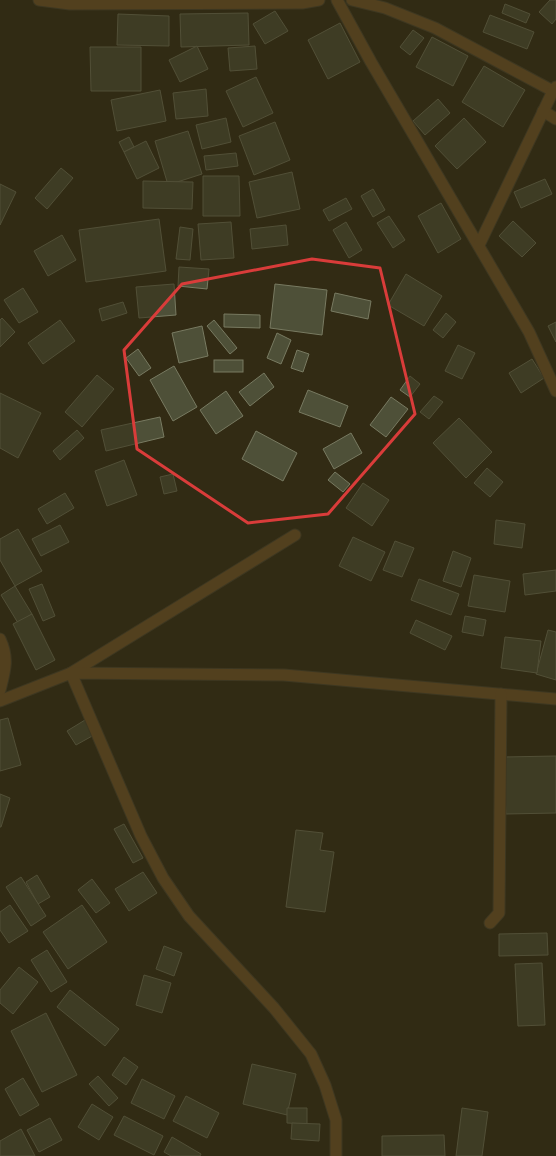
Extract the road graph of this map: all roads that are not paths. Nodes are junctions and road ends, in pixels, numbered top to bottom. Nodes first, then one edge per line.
1 (39, 0) edge
2 (319, 0) edge
3 (337, 0) edge
4 (352, 0) edge
5 (554, 89) edge
6 (543, 111) junction
7 (556, 119) edge
8 (478, 245) junction
9 (556, 391) edge
10 (295, 535) dead end
11 (0, 639) edge
12 (71, 674) junction
13 (0, 690) edge
14 (501, 694) junction
15 (556, 699) edge
16 (0, 701) edge
17 (490, 923) dead end
18 (336, 1156) edge

1 - 2 street
3 - 8 street
4 - 5 street
5 - 6 street
6 - 7 street
6 - 8 street
8 - 9 street
10 - 12 street
11 - 13 street
12 - 14 street
12 - 16 street
12 - 18 street
14 - 15 street
14 - 17 street

